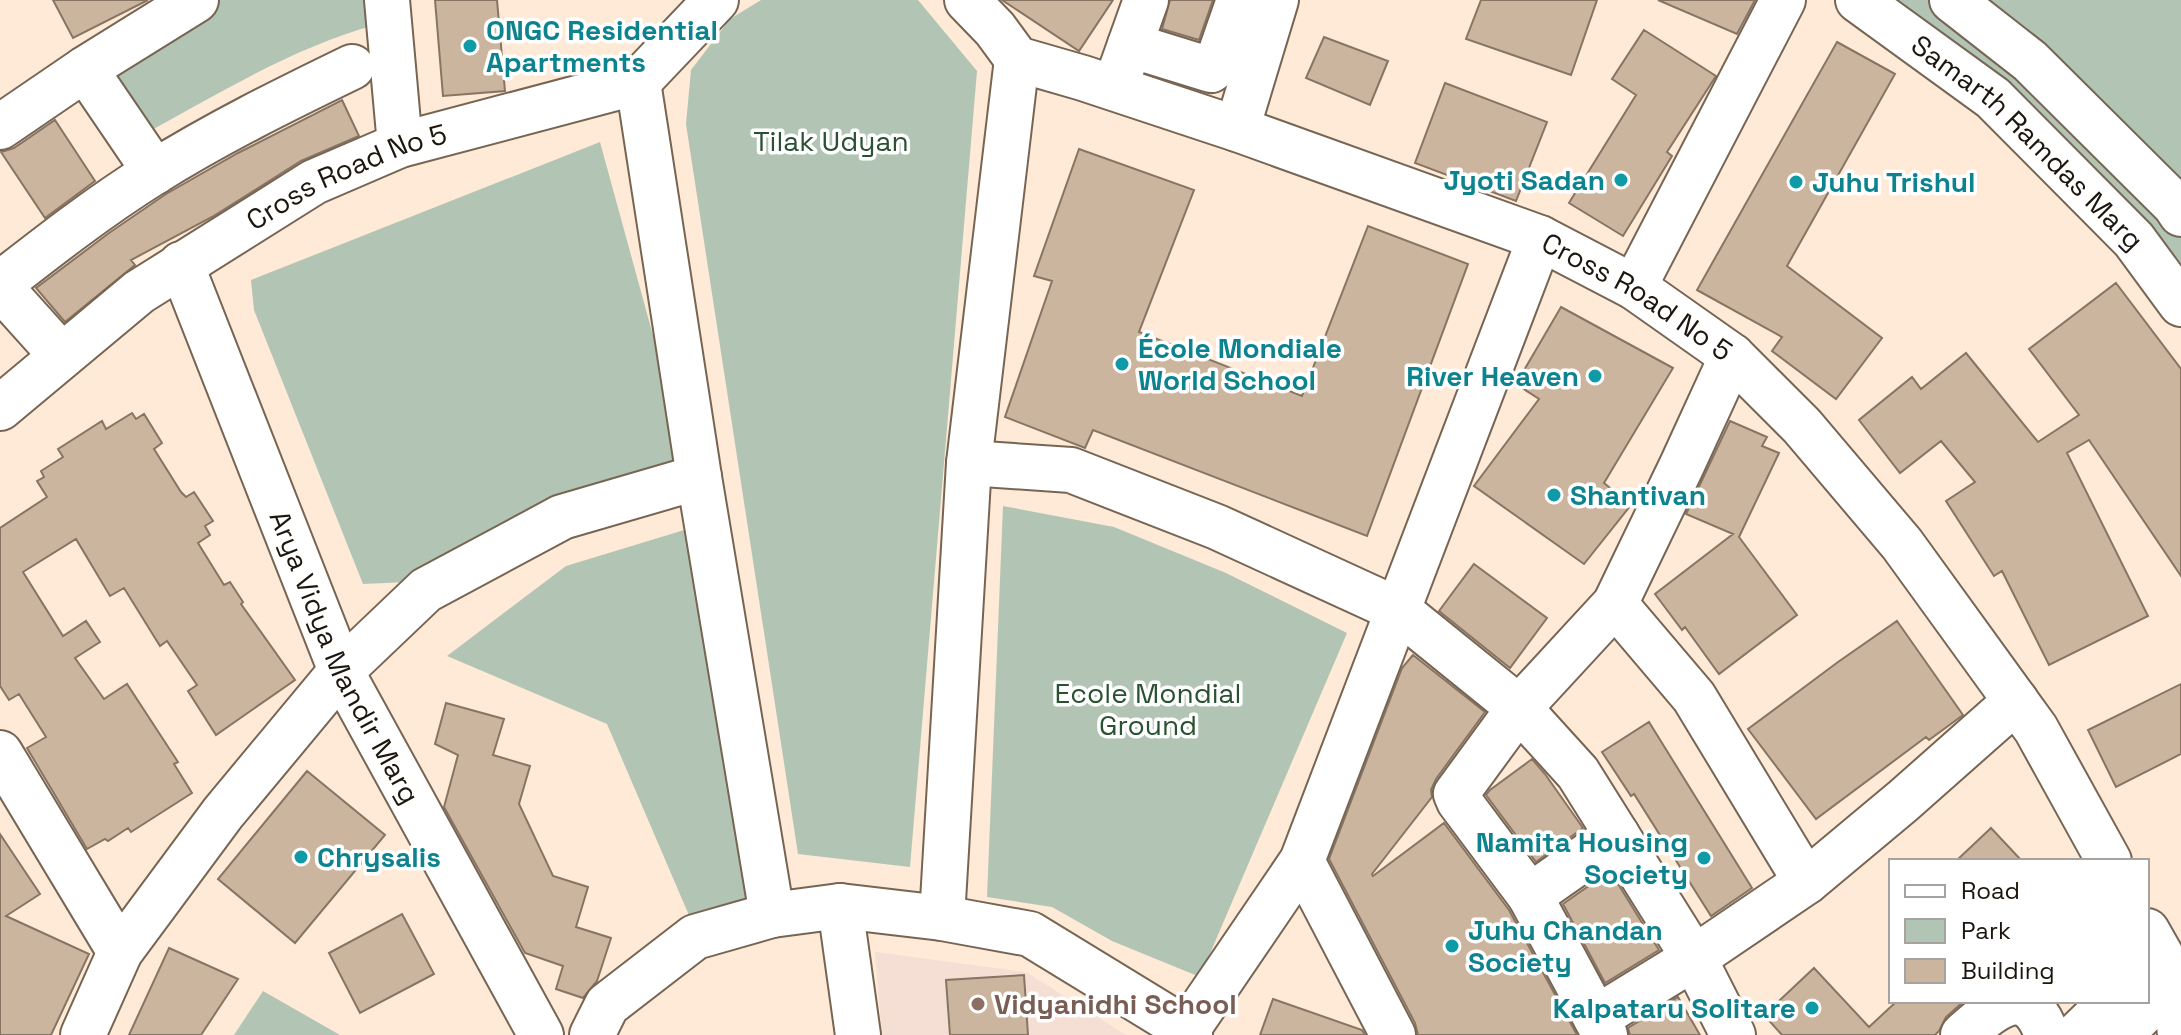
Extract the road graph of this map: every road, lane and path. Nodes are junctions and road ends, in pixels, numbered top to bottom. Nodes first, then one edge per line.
1 (196, 0) edge
2 (387, 0) edge
3 (716, 0) edge
4 (967, 0) edge
5 (1146, 0) edge
6 (1783, 0) edge
7 (1858, 0) edge
8 (1952, 0) edge
9 (1254, 1) edge
10 (1130, 45) junction
11 (1017, 59) junction
12 (352, 67) dead end
13 (85, 69) junction
14 (638, 82) junction
15 (1114, 88) junction
16 (0, 127) edge
17 (1237, 129) junction
18 (400, 145) junction
19 (155, 172) junction
20 (2181, 214) edge
21 (1540, 238) junction
22 (181, 264) junction
23 (0, 285) edge
24 (1634, 287) junction
25 (2181, 304) edge
26 (62, 356) junction
27 (1732, 356) junction
28 (0, 408) edge
29 (969, 463) junction
30 (699, 477) junction
31 (1615, 604) junction
32 (1398, 610) junction
33 (341, 671) junction
34 (2016, 701) junction
35 (1519, 708) junction
36 (0, 753) edge
37 (1617, 835) junction
38 (2108, 859) edge
39 (1302, 861) junction
40 (1806, 882) junction
41 (1530, 896) junction
42 (840, 906) junction
43 (772, 915) junction
44 (942, 918) junction
45 (2161, 951) edge
46 (120, 952) junction
47 (1694, 958) junction
48 (2149, 976) edge
49 (2011, 1003) edge
50 (2018, 1003) edge
51 (2107, 1003) edge
52 (2136, 1003) edge
53 (2052, 1025) edge
54 (1600, 1026) edge
55 (1188, 1032) edge
56 (83, 1035) edge
57 (541, 1035) edge
58 (592, 1035) edge
59 (858, 1035) edge
60 (1393, 1035) edge
61 (1733, 1035) edge
62 (1963, 1035) edge
63 (2120, 1035) edge
64 (2180, 1035) edge

1 - 13 street
2 - 18 street
3 - 14 street
4 - 11 street
5 - 10 street
6 - 24 street
7 - 25 street, Samarth Ramdas Marg
8 - 20 street, Samarth Ramdas Marg
9 - 10 street
9 - 17 street
10 - 15 street
11 - 15 street, Cross Road No 5
11 - 29 street
12 - 19 street
13 - 16 street
13 - 19 street
14 - 18 street, Cross Road No 5
14 - 30 street
15 - 17 street, Cross Road No 5
17 - 21 street, Cross Road No 5
18 - 22 street, Cross Road No 5
19 - 23 street
21 - 24 street, Cross Road No 5
21 - 32 street
22 - 26 street, Cross Road No 5
22 - 33 street, Arya Vidya Mandir Marg
23 - 26 street
24 - 27 street, Cross Road No 5
26 - 28 street, Cross Road No 5
27 - 31 street
27 - 34 street, Cross Road No 5
29 - 32 street
29 - 44 street
30 - 33 street
30 - 43 street
31 - 35 street
31 - 40 street
32 - 35 street
32 - 39 street
33 - 46 street
33 - 57 street, Arya Vidya Mandir Marg
34 - 38 street, Cross Road No 5
34 - 40 street
35 - 37 street
35 - 41 street
36 - 46 street
37 - 41 street
37 - 47 street
39 - 55 street
39 - 60 street
40 - 47 street
41 - 54 street
42 - 43 street
42 - 44 street
42 - 59 street
43 - 58 street
44 - 55 street
45 - 48 street
45 - 64 street
46 - 56 street
47 - 54 street
47 - 61 street
49 - 62 street
50 - 53 street
51 - 53 street
52 - 63 street

